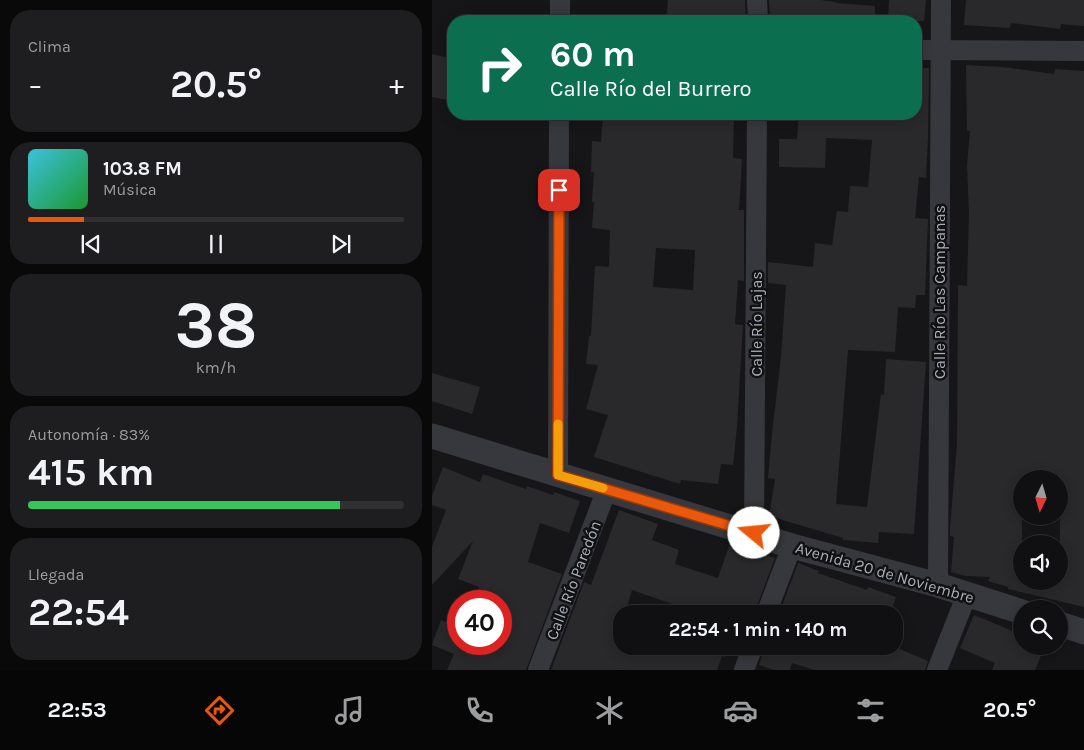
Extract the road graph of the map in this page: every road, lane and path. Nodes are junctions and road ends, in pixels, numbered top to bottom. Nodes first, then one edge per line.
1 (560, 0) edge
2 (758, 0) edge
3 (941, 0) edge
4 (560, 15) edge
5 (758, 15) edge
6 (922, 50) edge
7 (941, 51) junction
8 (1084, 51) edge
9 (559, 120) edge
10 (757, 120) edge
11 (432, 436) edge
12 (558, 475) junction
13 (607, 489) junction
14 (754, 533) junction
15 (792, 546) junction
16 (938, 585) junction
17 (967, 594) junction
18 (769, 605) edge
19 (1013, 609) edge
20 (1068, 627) edge
21 (1084, 632) edge
22 (750, 655) edge
23 (538, 670) edge
24 (744, 670) edge
25 (937, 670) edge

1 - 4 street
2 - 5 street
3 - 7 street, Calle Río Las Campanas
6 - 7 street
7 - 8 street
7 - 16 street, Calle Río Las Campanas
9 - 12 street
10 - 14 street, Calle Río Lajas
11 - 12 street, Avenida 20 de Noviembre
12 - 13 street, Avenida 20 de Noviembre
13 - 14 street, Avenida 20 de Noviembre
13 - 23 street, Calle Río Paredón
14 - 15 street, Avenida 20 de Noviembre
15 - 16 street, Avenida 20 de Noviembre
15 - 18 street
16 - 17 street, Avenida 20 de Noviembre
17 - 19 street, Avenida 20 de Noviembre
17 - 25 street
20 - 21 street
22 - 24 street

